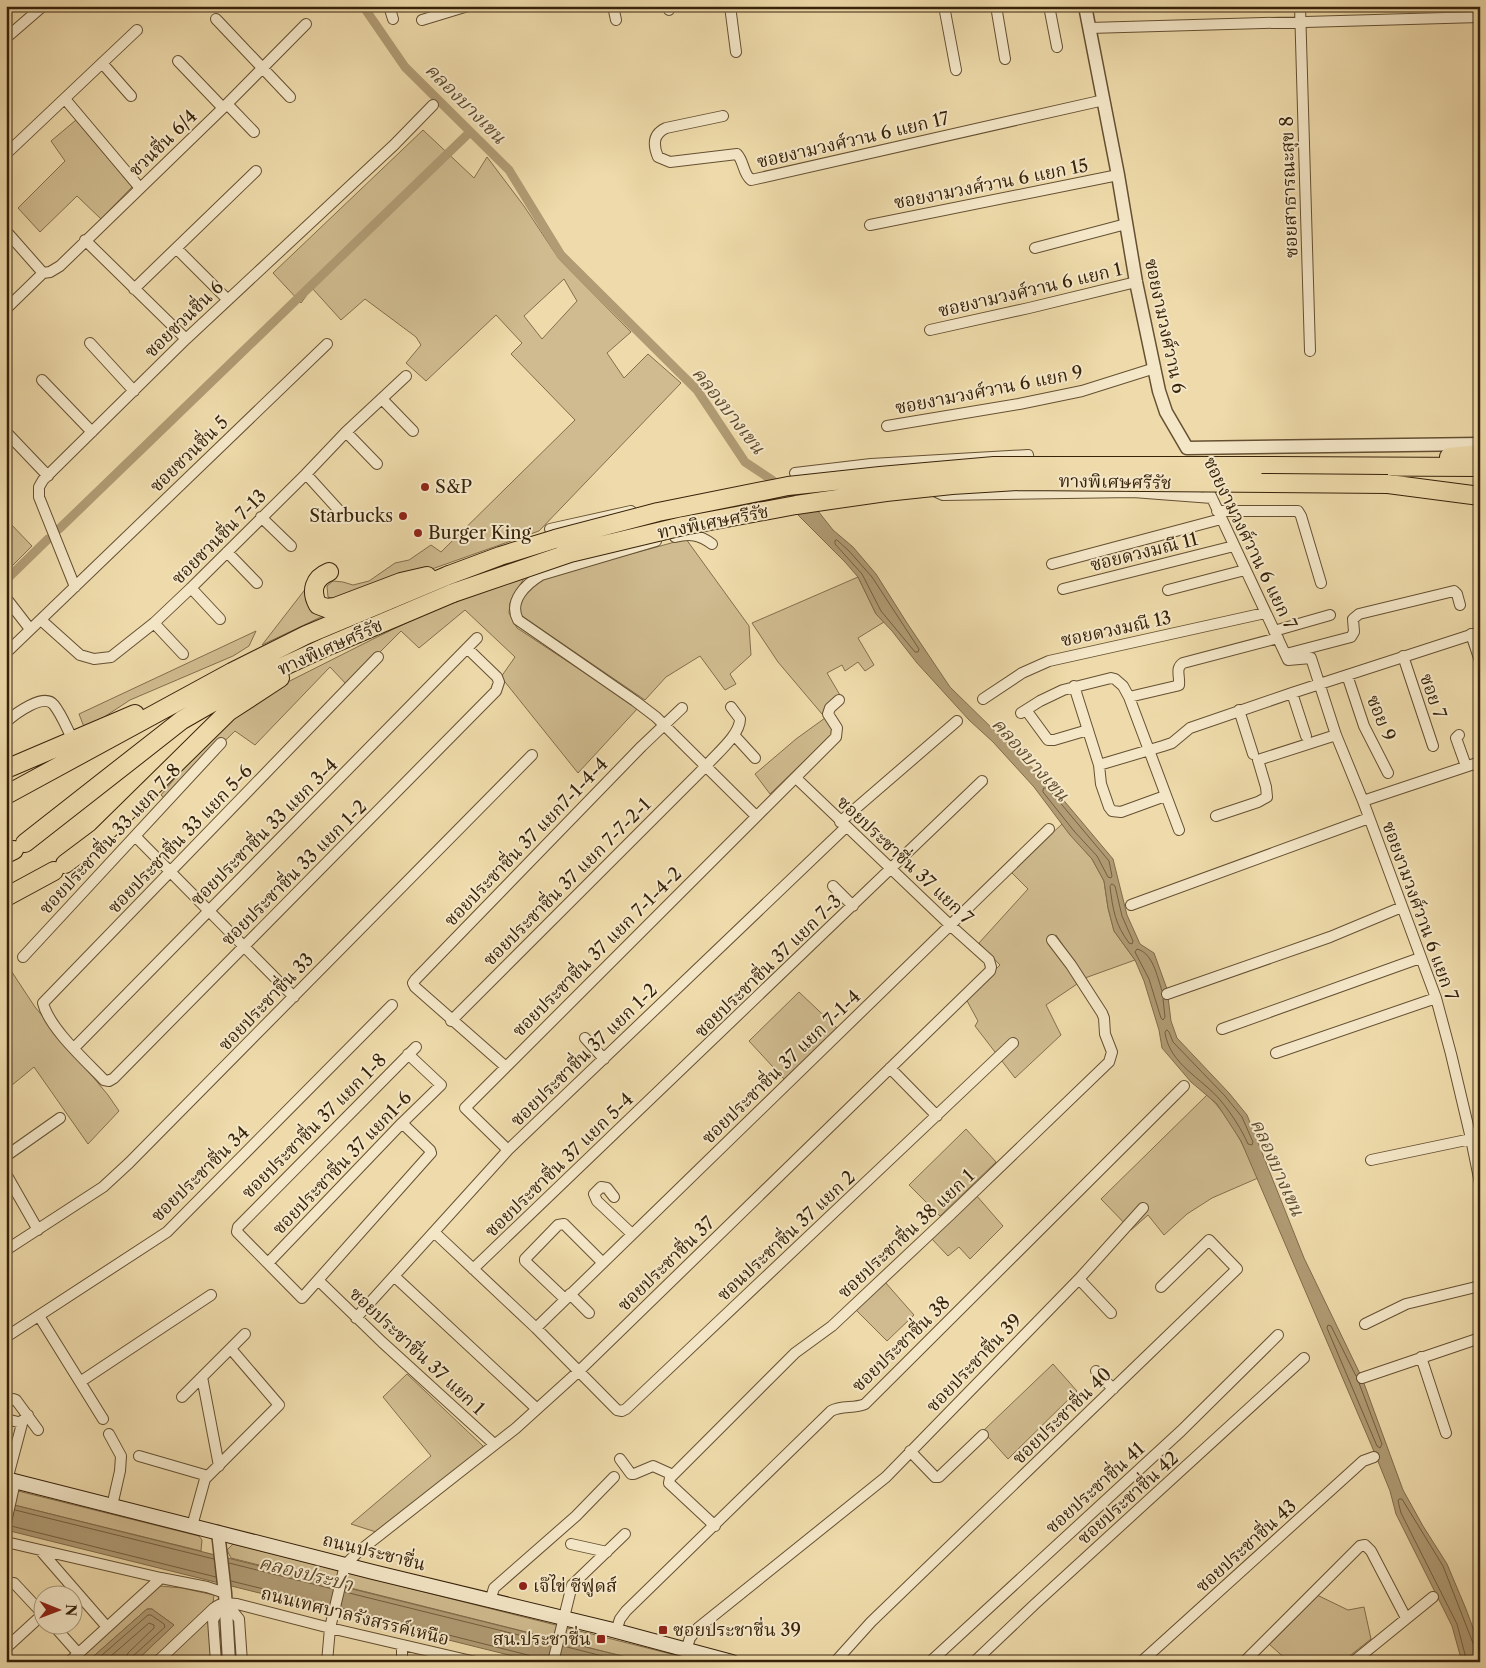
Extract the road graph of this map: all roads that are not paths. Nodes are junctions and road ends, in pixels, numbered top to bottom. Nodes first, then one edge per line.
1 (43, 6) edge
2 (389, 6) edge
3 (468, 6) edge
4 (613, 6) edge
5 (730, 6) edge
6 (944, 6) edge
7 (996, 6) edge
8 (1049, 6) edge
9 (1085, 6) edge
10 (1300, 6) edge
11 (1480, 16) edge
12 (393, 18) dead end
13 (216, 19) dead end
14 (422, 20) dead end
15 (616, 20) dead end
16 (1300, 21) junction
17 (306, 24) dead end
18 (1089, 28) junction
19 (137, 30) dead end
20 (6, 38) edge
21 (1057, 47) dead end
22 (736, 52) dead end
23 (1005, 59) dead end
24 (178, 61) dead end
25 (102, 63) junction
26 (262, 67) junction
27 (956, 70) dead end
28 (131, 96) dead end
29 (290, 97) dead end
30 (65, 98) junction
31 (1104, 100) junction
32 (433, 105) dead end
33 (225, 106) junction
34 (723, 116) dead end
35 (254, 132) dead end
36 (6, 154) edge
37 (256, 172) dead end
38 (1118, 175) junction
39 (140, 188) junction
40 (1126, 224) junction
41 (870, 225) dead end
42 (6, 231) edge
43 (85, 240) junction
44 (1035, 248) dead end
45 (177, 249) junction
46 (43, 273) junction
47 (1136, 282) junction
48 (134, 289) junction
49 (228, 300) junction
50 (6, 308) edge
51 (930, 330) dead end
52 (186, 339) junction
53 (90, 343) dead end
54 (327, 344) dead end
55 (1310, 351) dead end
56 (1155, 368) junction
57 (406, 376) dead end
58 (42, 380) dead end
59 (134, 391) junction
60 (382, 399) junction
61 (887, 426) dead end
62 (6, 432) edge
63 (92, 432) junction
64 (346, 432) junction
65 (413, 432) dead end
66 (1480, 444) edge
67 (1187, 448) junction
68 (1480, 454) edge
69 (378, 464) dead end
70 (1385, 467) junction
71 (1480, 467) edge
72 (795, 473) dead end
73 (306, 474) junction
74 (48, 476) junction
75 (1388, 484) junction
76 (1480, 484) edge
77 (812, 491) dead end
78 (1032, 492) junction
79 (1480, 496) edge
80 (1212, 498) junction
81 (1219, 515) junction
82 (261, 517) junction
83 (345, 517) dead end
84 (550, 529) dead end
85 (687, 534) junction
86 (712, 544) dead end
87 (291, 546) dead end
88 (1234, 546) junction
89 (227, 552) junction
90 (1052, 564) dead end
91 (1245, 570) junction
92 (329, 572) dead end
93 (447, 576) junction
94 (256, 583) dead end
95 (1321, 583) dead end
96 (75, 587) junction
97 (191, 588) junction
98 (1063, 589) dead end
99 (1168, 590) dead end
100 (6, 598) edge
101 (1460, 605) dead end
102 (1265, 613) junction
103 (1330, 615) dead end
104 (220, 619) dead end
105 (41, 620) junction
106 (154, 623) junction
107 (30, 629) junction
108 (1476, 633) edge
109 (1276, 634) junction
110 (478, 638) dead end
111 (328, 646) junction
112 (468, 649) junction
113 (6, 653) edge
114 (183, 654) dead end
115 (1286, 654) junction
116 (1403, 656) junction
117 (378, 658) dead end
118 (1480, 661) edge
119 (232, 672) junction
120 (1347, 675) junction
121 (1319, 684) junction
122 (1074, 686) junction
123 (1292, 693) junction
124 (1129, 697) junction
125 (983, 699) dead end
126 (839, 700) dead end
127 (731, 707) dead end
128 (682, 708) dead end
129 (1239, 710) junction
130 (957, 721) dead end
131 (6, 722) edge
132 (665, 726) junction
133 (1088, 730) junction
134 (1459, 734) dead end
135 (734, 735) junction
136 (1336, 735) junction
137 (1306, 736) dead end
138 (73, 740) junction
139 (221, 743) dead end
140 (1433, 746) dead end
141 (1148, 750) junction
142 (1253, 754) dead end
143 (532, 755) dead end
144 (755, 758) dead end
145 (1480, 762) edge
146 (1099, 765) junction
147 (706, 766) junction
148 (1466, 766) junction
149 (6, 769) edge
150 (1388, 773) dead end
151 (796, 778) junction
152 (982, 781) dead end
153 (6, 795) edge
154 (1165, 796) junction
155 (1362, 801) junction
156 (756, 816) junction
157 (1216, 816) dead end
158 (1369, 818) junction
159 (843, 824) junction
160 (1048, 829) dead end
161 (1179, 830) dead end
162 (135, 836) junction
163 (15, 849) edge
164 (891, 870) junction
165 (171, 872) junction
166 (833, 886) dead end
167 (6, 897) edge
168 (1131, 905) dead end
169 (853, 906) junction
170 (1402, 907) junction
171 (209, 910) junction
172 (950, 926) junction
173 (1052, 940) dead end
174 (244, 947) junction
175 (23, 957) dead end
176 (1420, 958) junction
177 (991, 966) joint
178 (1167, 994) dead end
179 (294, 997) junction
180 (1436, 998) junction
181 (392, 1005) dead end
182 (451, 1020) junction
183 (1222, 1029) dead end
184 (584, 1038) dead end
185 (1013, 1043) dead end
186 (416, 1047) dead end
187 (74, 1048) junction
188 (1276, 1053) dead end
189 (408, 1054) junction
190 (604, 1059) junction
191 (506, 1067) junction
192 (890, 1068) junction
193 (667, 1084) joint
194 (1184, 1086) dead end
195 (937, 1116) junction
196 (60, 1118) dead end
197 (402, 1123) junction
198 (1471, 1139) junction
199 (508, 1150) junction
200 (6, 1156) edge
201 (1371, 1160) dead end
202 (6, 1174) edge
203 (1480, 1184) edge
204 (614, 1197) dead end
205 (1143, 1208) dead end
206 (38, 1230) junction
207 (434, 1232) junction
208 (632, 1234) junction
209 (6, 1250) edge
210 (268, 1263) junction
211 (603, 1263) junction
212 (473, 1269) junction
213 (394, 1276) junction
214 (1079, 1279) junction
215 (319, 1281) junction
216 (1480, 1286) edge
217 (1162, 1287) dead end
218 (211, 1295) dead end
219 (568, 1297) junction
220 (589, 1313) dead end
221 (1111, 1313) dead end
222 (38, 1316) junction
223 (356, 1318) junction
224 (1365, 1324) dead end
225 (536, 1328) junction
226 (245, 1334) dead end
227 (1278, 1335) dead end
228 (6, 1337) edge
229 (1480, 1338) edge
230 (230, 1349) junction
231 (1421, 1357) junction
232 (1304, 1358) dead end
233 (579, 1371) junction
234 (1096, 1371) dead end
235 (202, 1377) junction
236 (1362, 1378) dead end
237 (80, 1382) junction
238 (1113, 1389) junction
239 (182, 1397) dead end
240 (6, 1403) edge
241 (537, 1409) junction
242 (6, 1419) edge
243 (25, 1419) junction
244 (103, 1419) dead end
245 (38, 1430) dead end
246 (1446, 1433) dead end
247 (109, 1434) dead end
248 (983, 1435) dead end
249 (494, 1444) junction
250 (910, 1451) junction
251 (139, 1456) dead end
252 (1374, 1457) dead end
253 (620, 1459) dead end
254 (219, 1466) junction
255 (672, 1475) junction
256 (208, 1476) junction
257 (614, 1477) dead end
258 (10, 1480) edge
259 (112, 1506) junction
260 (6, 1522) edge
261 (192, 1526) junction
262 (715, 1526) junction
263 (218, 1532) junction
264 (625, 1534) dead end
265 (6, 1542) edge
266 (571, 1544) dead end
267 (40, 1550) junction
268 (606, 1552) junction
269 (345, 1565) junction
270 (161, 1578) junction
271 (6, 1585) edge
272 (225, 1594) junction
273 (1433, 1597) dead end
274 (490, 1600) junction
275 (32, 1603) edge
276 (564, 1618) junction
277 (1406, 1618) junction
278 (32, 1623) edge
279 (107, 1627) junction
280 (330, 1628) junction
281 (616, 1631) junction
282 (63, 1636) edge
283 (402, 1645) junction
284 (6, 1648) edge
285 (686, 1650) junction
286 (78, 1653) junction
287 (68, 1662) edge
288 (157, 1662) edge
289 (216, 1662) edge
290 (229, 1662) edge
291 (242, 1662) edge
292 (327, 1662) edge
293 (402, 1662) edge
294 (476, 1662) edge
295 (553, 1662) edge
296 (732, 1662) edge
297 (835, 1662) edge
298 (930, 1662) edge
299 (974, 1662) edge
300 (1141, 1662) edge
301 (1244, 1662) edge
302 (1353, 1662) edge

1 - 20 street
2 - 12 street
3 - 14 street
4 - 15 street
5 - 22 street
6 - 27 street
7 - 23 street
8 - 21 street
9 - 18 street, ซอยงามวงศ์วาน 6
10 - 16 street, ซอยสาธารณะสุข 8
11 - 16 street
13 - 26 street
16 - 18 street
16 - 55 street, ซอยสาธารณะสุข 8
17 - 26 street, ชวนชื่น 6/4
18 - 31 street, ซอยงามวงศ์วาน 6
19 - 25 street
24 - 33 street
25 - 28 street
25 - 30 street
26 - 29 street
26 - 33 street, ชวนชื่น 6/4
30 - 36 street
30 - 39 street
31 - 34 street, ซอยงามวงศ์วาน 6 แยก 17
31 - 38 street, ซอยงามวงศ์วาน 6
32 - 49 street, ซอยชวนชื่น 6
33 - 35 street
33 - 39 street, ชวนชื่น 6/4
37 - 45 street
38 - 40 street, ซอยงามวงศ์วาน 6
38 - 41 street, ซอยงามวงศ์วาน 6 แยก 15
39 - 43 street, ชวนชื่น 6/4
40 - 44 street
40 - 47 street, ซอยงามวงศ์วาน 6
42 - 46 street
43 - 46 street, ชวนชื่น 6/4
43 - 48 street
45 - 48 street
45 - 49 street
46 - 50 street, ชวนชื่น 6/4
47 - 51 street, ซอยงามวงศ์วาน 6 แยก 1
47 - 56 street, ซอยงามวงศ์วาน 6
48 - 52 street
49 - 52 street, ซอยชวนชื่น 6
52 - 59 street, ซอยชวนชื่น 6
53 - 59 street
54 - 96 street, ซอยชวนชื่น 5
56 - 61 street, ซอยงามวงศ์วาน 6 แยก 9
56 - 67 street, ซอยงามวงศ์วาน 6
57 - 60 street, ซอยชวนชื่น 7-13
58 - 63 street
59 - 63 street, ซอยชวนชื่น 6
60 - 64 street, ซอยชวนชื่น 7-13
60 - 65 street
62 - 74 street
63 - 74 street, ซอยชวนชื่น 6
64 - 69 street
64 - 73 street, ซอยชวนชื่น 7-13
66 - 67 street
67 - 80 street, ซอยงามวงศ์วาน 6 แยก 7
68 - 70 highway
70 - 71 highway, ทางพิเศษศรีรัช
70 - 93 highway, ทางพิเศษศรีรัช, bridge
72 - 78 street
73 - 82 street, ซอยชวนชื่น 7-13
73 - 83 street
74 - 96 street, ซอยชวนชื่น 6
75 - 76 highway, ทางพิเศษศรีรัช
75 - 79 highway
75 - 111 highway, ทางพิเศษศรีรัช, bridge
77 - 78 street
78 - 80 street
80 - 81 street, ซอยงามวงศ์วาน 6 แยก 7
81 - 88 street, ซอยงามวงศ์วาน 6 แยก 7
81 - 90 street
81 - 95 street
82 - 87 street
82 - 89 street, ซอยชวนชื่น 7-13
84 - 85 street
85 - 86 street
85 - 132 street
88 - 91 street, ซอยงามวงศ์วาน 6 แยก 7
88 - 98 street, ซอยดวงมณี 11
89 - 94 street
89 - 97 street, ซอยชวนชื่น 7-13
91 - 99 street
91 - 102 street, ซอยงามวงศ์วาน 6 แยก 7
92 - 93 highway
93 - 119 highway, ทางพิเศษศรีรัช
96 - 105 street, ซอยชวนชื่น 5
97 - 104 street
97 - 106 street, ซอยชวนชื่น 7-13
100 - 107 street
101 - 115 street
102 - 109 street, ซอยงามวงศ์วาน 6 แยก 7
102 - 125 street, ซอยดวงมณี 13
103 - 109 street
105 - 106 street, ซอยชวนชื่น 7-13
105 - 107 street, ซอยชวนชื่น 5
106 - 114 street
107 - 113 street, ซอยชวนชื่น 5
108 - 116 street
108 - 118 street
109 - 115 street, ซอยงามวงศ์วาน 6 แยก 7
109 - 124 street
110 - 112 street, ซอยประชาชื่น 33 แยก 3-4
111 - 163 highway, ทางพิเศษศรีรัช
111 - 167 highway
112 - 171 street, ซอยประชาชื่น 33 แยก 3-4
112 - 174 street, ซอยประชาชื่น 33 แยก 1-2
115 - 121 street, ซอยงามวงศ์วาน 6 แยก 7
116 - 120 street
116 - 140 street, ซอย 7
117 - 165 street, ซอยประชาชื่น 33 แยก 5-6
119 - 138 highway
119 - 153 highway, ทางพิเศษศรีรัช
120 - 121 street
120 - 150 street, ซอย 9
121 - 123 street
121 - 136 street, ซอยงามวงศ์วาน 6 แยก 7
122 - 124 street
122 - 133 street
122 - 133 street
123 - 129 street
123 - 137 street
124 - 141 street
126 - 151 street, ซอยประชาชื่น 37 แยก 7-1-4-2
127 - 135 street
128 - 132 street, ซอยประชาชื่น 37 แยก7-1-4-4
129 - 141 street
129 - 142 street
130 - 159 street, ซอยประชาชื่น 37 แยก 1-2
131 - 138 street
132 - 147 street
132 - 182 street, ซอยประชาชื่น 37 แยก7-1-4-4
133 - 146 street
134 - 148 street
135 - 144 street
135 - 147 street, ซอยประชาชื่น 37 แยก 7-7-2-1
136 - 155 street, ซอยงามวงศ์วาน 6 แยก 7
136 - 157 street
138 - 149 highway
139 - 162 street, ซอยประชาชื่น 33 แยก 7-8
141 - 146 street
141 - 154 street
143 - 179 street, ซอยประชาชื่น 33
145 - 148 street
146 - 154 street
147 - 156 street
147 - 182 street, ซอยประชาชื่น 37 แยก 7-7-2-1
148 - 155 street
151 - 156 street, ซอยประชาชื่น 37 แยก 7-1-4-2
151 - 159 street, ซอยประชาชื่น 37 แยก 7
152 - 164 street, ซอยประชาชื่น 37 แยก 7-3
154 - 161 street
155 - 158 street, ซอยงามวงศ์วาน 6 แยก 7
156 - 191 street, ซอยประชาชื่น 37 แยก 7-1-4-2
158 - 168 street
158 - 170 street, ซอยงามวงศ์วาน 6 แยก 7
159 - 164 street, ซอยประชาชื่น 37 แยก 7
159 - 190 street, ซอยประชาชื่น 37 แยก 1-2
160 - 172 street, ซอยประชาชื่น 37 แยก 7-1-4
162 - 165 street
162 - 175 street, ซอยประชาชื่น 33 แยก 7-8
164 - 169 street, ซอยประชาชื่น 37 แยก 7-3
164 - 172 street, ซอยประชาชื่น 37 แยก 7
165 - 171 street
165 - 187 street, ซอยประชาชื่น 33 แยก 5-6
166 - 169 street
169 - 193 street, ซอยประชาชื่น 37 แยก 7-3
170 - 176 street, ซอยงามวงศ์วาน 6 แยก 7
170 - 178 street
171 - 174 street
171 - 187 street, ซอยประชาชื่น 33 แยก 3-4
172 - 177 street, ซอยประชาชื่น 37 แยก 7
172 - 208 street, ซอยประชาชื่น 37 แยก 7-1-4
173 - 255 street, ซอยประชาชื่น 38 แยก 1
174 - 179 street
174 - 187 street, ซอยประชาชื่น 33 แยก 1-2
176 - 180 street, ซอยงามวงศ์วาน 6 แยก 7
176 - 183 street
177 - 192 street, ซอยประชาชื่น 37
179 - 206 street, ซอยประชาชื่น 33
180 - 188 street
180 - 198 street, ซอยงามวงศ์วาน 6 แยก 7
181 - 222 street, ซอยประชาชื่น 34
182 - 191 street
184 - 190 street
185 - 195 street, ซอนประชาชื่น 37 แยก 2
186 - 189 street, ซอยประชาชื่น 37 แยก 1-8
189 - 197 street, ซอยประชาชื่น 37 แยก1-6
189 - 210 street, ซอยประชาชื่น 37 แยก 1-8
190 - 199 street, ซอยประชาชื่น 37 แยก 1-2
191 - 199 street, ซอยประชาชื่น 37 แยก 7-1-4-2
192 - 195 street
192 - 233 street, ซอยประชาชื่น 37
193 - 212 street, ซอยประชาชื่น 37 แยก 5-4
194 - 262 street, ซอยประชาชื่น 38
195 - 233 street, ซอนประชาชื่น 37 แยก 2
196 - 200 street
197 - 210 street, ซอยประชาชื่น 37 แยก1-6
197 - 215 street
198 - 201 street
198 - 203 street, ซอยงามวงศ์วาน 6 แยก 7
199 - 207 street, ซอยประชาชื่น 37 แยก 1-2
202 - 206 street
204 - 208 street
205 - 214 street, ซอยประชาชื่น 39
206 - 209 street, ซอยประชาชื่น 33
207 - 212 street
207 - 213 street, ซอยประชาชื่น 37 แยก 1-2
208 - 211 street, ซอยประชาชื่น 37 แยก 7-1-4
210 - 215 street
211 - 219 street, ซอยประชาชื่น 37 แยก 7-1-4
211 - 219 street
212 - 225 street
213 - 223 street, ซอยประชาชื่น 37 แยก 1-2
213 - 241 street
214 - 221 street
214 - 250 street, ซอยประชาชื่น 39
215 - 223 street, ซอยประชาชื่น 37 แยก 1
216 - 224 street
217 - 238 street, ซอยประชาชื่น 40
218 - 237 street
219 - 220 street
219 - 225 street, ซอยประชาชื่น 37 แยก 7-1-4
222 - 228 street, ซอยประชาชื่น 34
222 - 237 street
223 - 249 street, ซอยประชาชื่น 37 แยก 1
225 - 233 street
226 - 230 street
227 - 298 street, ซอยประชาชื่น 41
229 - 231 street
230 - 235 street
230 - 254 street
231 - 236 street
231 - 246 street
232 - 299 street, ซอยประชาชื่น 42
233 - 241 street, ซอยประชาชื่น 37
234 - 238 street
235 - 239 street
235 - 254 street
237 - 244 street
238 - 297 street, ซอยประชาชื่น 40
240 - 243 street
241 - 249 street, ซอยประชาชื่น 37
242 - 243 street
243 - 245 street
243 - 258 street
247 - 259 street
248 - 250 street
249 - 269 street, ซอยประชาชื่น 37
250 - 285 street, ซอยประชาชื่น 39
251 - 256 street
252 - 300 street, ซอยประชาชื่น 43
253 - 255 street
254 - 256 street
255 - 262 street
256 - 261 street
257 - 274 street
258 - 259 main road, ถนนประชาชื่น
258 - 260 street
259 - 261 main road, ถนนประชาชื่น
261 - 263 main road, ถนนประชาชื่น
262 - 281 street, ซอยประชาชื่น 38
263 - 269 main road, ถนนประชาชื่น
263 - 272 street
264 - 268 street
265 - 267 street, ถนนเทศบาลรังสรรค์เหนือ
266 - 268 street
267 - 270 street, ถนนเทศบาลรังสรรค์เหนือ
267 - 279 street
268 - 276 street
269 - 274 main road, ถนนประชาชื่น
269 - 280 street
270 - 272 street, ถนนเทศบาลรังสรรค์เหนือ
270 - 279 street
271 - 275 street
272 - 280 street, ถนนเทศบาลรังสรรค์เหนือ
272 - 288 street
272 - 289 street
272 - 290 street
272 - 291 street
273 - 277 street
274 - 276 main road, ถนนประชาชื่น
276 - 281 main road, ถนนประชาชื่น
276 - 295 street
277 - 301 street
277 - 302 street
278 - 284 street
279 - 286 street
280 - 283 street, ถนนเทศบาลรังสรรค์เหนือ
280 - 292 street
281 - 285 main road, ถนนประชาชื่น
282 - 286 street
283 - 293 street
283 - 294 street, ถนนเทศบาลรังสรรค์เหนือ
285 - 296 main road, ถนนประชาชื่น
286 - 287 street

